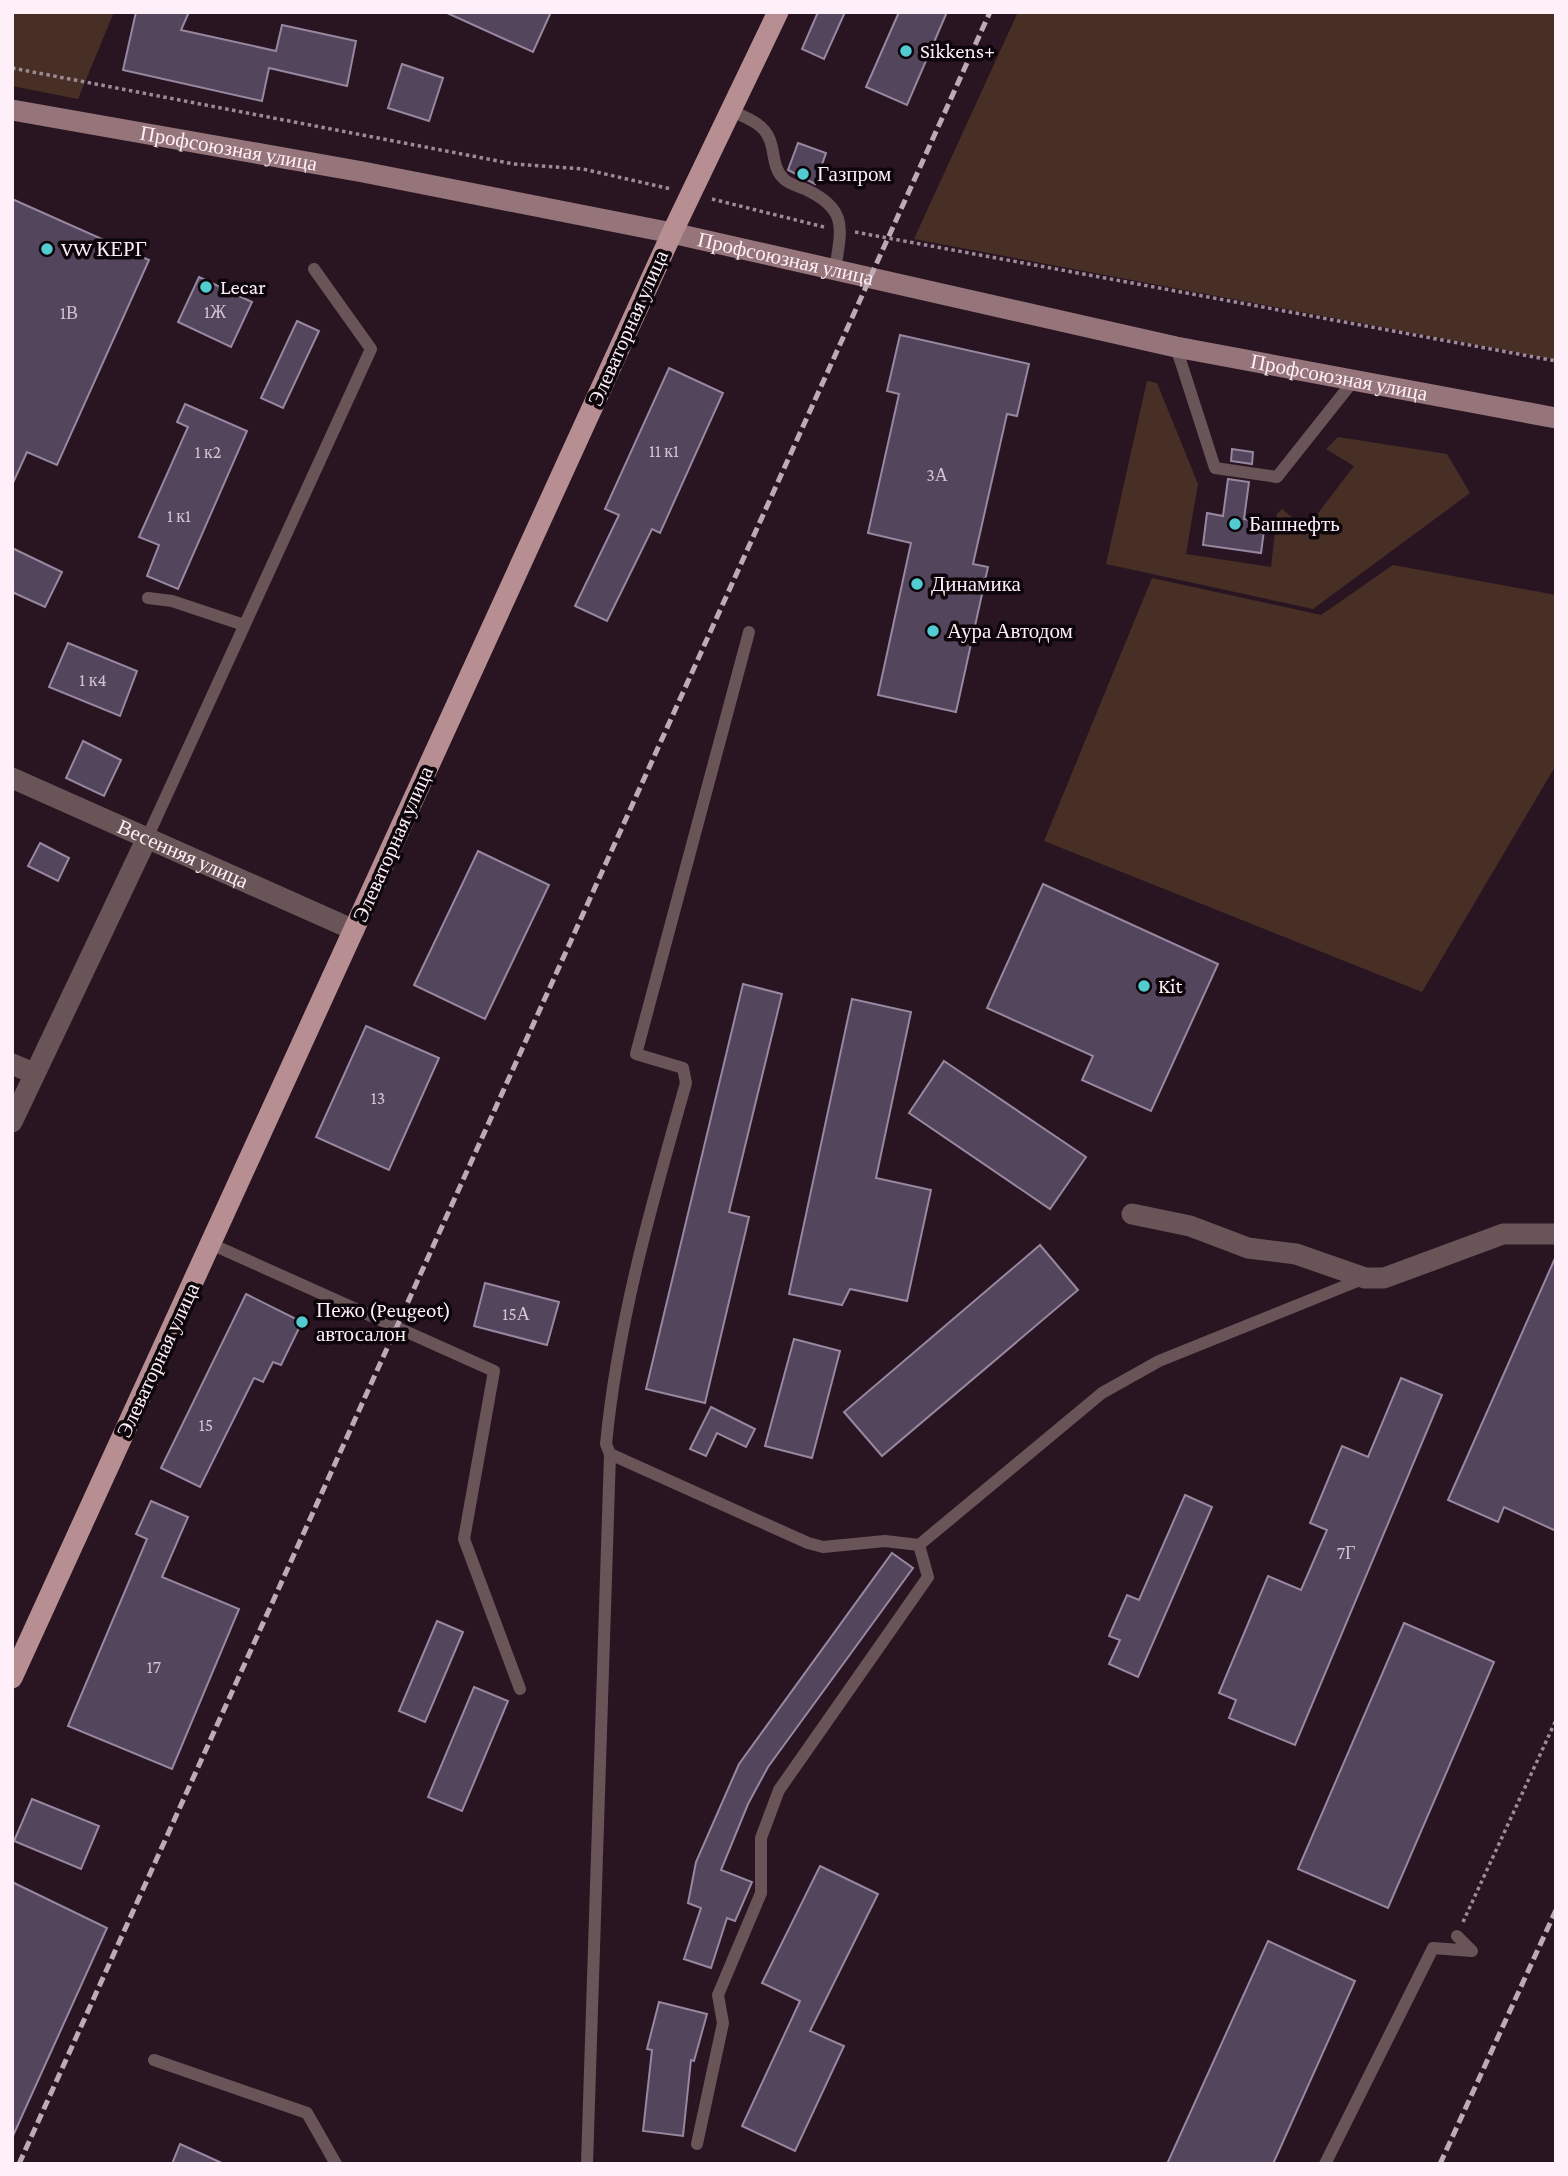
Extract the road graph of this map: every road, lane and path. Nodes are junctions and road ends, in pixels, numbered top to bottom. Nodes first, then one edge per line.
1 (778, 12) edge
2 (12, 68) edge
3 (12, 110) edge
4 (730, 110) junction
5 (690, 194) junction
6 (841, 230) junction
7 (671, 233) junction
8 (314, 269) dead end
9 (835, 270) junction
10 (1176, 347) junction
11 (1556, 361) edge
12 (1354, 380) junction
13 (1556, 418) edge
14 (148, 598) dead end
15 (244, 625) junction
16 (749, 632) dead end
17 (12, 778) edge
18 (147, 838) junction
19 (355, 930) junction
20 (12, 1064) edge
21 (33, 1073) junction
22 (12, 1122) edge
23 (1132, 1214) dead end
24 (1556, 1234) edge
25 (211, 1244) junction
26 (1366, 1278) junction
27 (610, 1454) junction
28 (919, 1545) junction
29 (12, 1678) edge
30 (520, 1689) dead end
31 (1556, 1720) edge
32 (1457, 1936) joint
33 (155, 2060) dead end
34 (697, 2144) dead end
35 (336, 2164) edge
36 (587, 2164) edge
37 (1325, 2164) edge

1 - 4 main road, Элеваторная улица
2 - 5 path
3 - 7 main road, Профсоюзная улица
4 - 5 main road, Элеваторная улица
4 - 6 lane
5 - 6 path
5 - 7 main road, Элеваторная улица
6 - 9 lane
6 - 11 path
7 - 9 main road, Профсоюзная улица
7 - 19 main road, Элеваторная улица
8 - 15 lane
9 - 10 main road, Профсоюзная улица
10 - 12 main road, Профсоюзная улица
10 - 12 lane
12 - 13 main road, Профсоюзная улица
14 - 15 lane
15 - 18 lane
16 - 27 lane
17 - 18 street, Весенняя улица
18 - 19 street, Весенняя улица
18 - 21 street
19 - 25 main road, Элеваторная улица
20 - 21 street
21 - 22 street
23 - 26 street
24 - 26 street
25 - 29 main road, Элеваторная улица
25 - 30 lane
26 - 28 lane
27 - 28 lane
27 - 36 lane
28 - 34 lane
31 - 32 path
32 - 37 lane
33 - 35 lane

